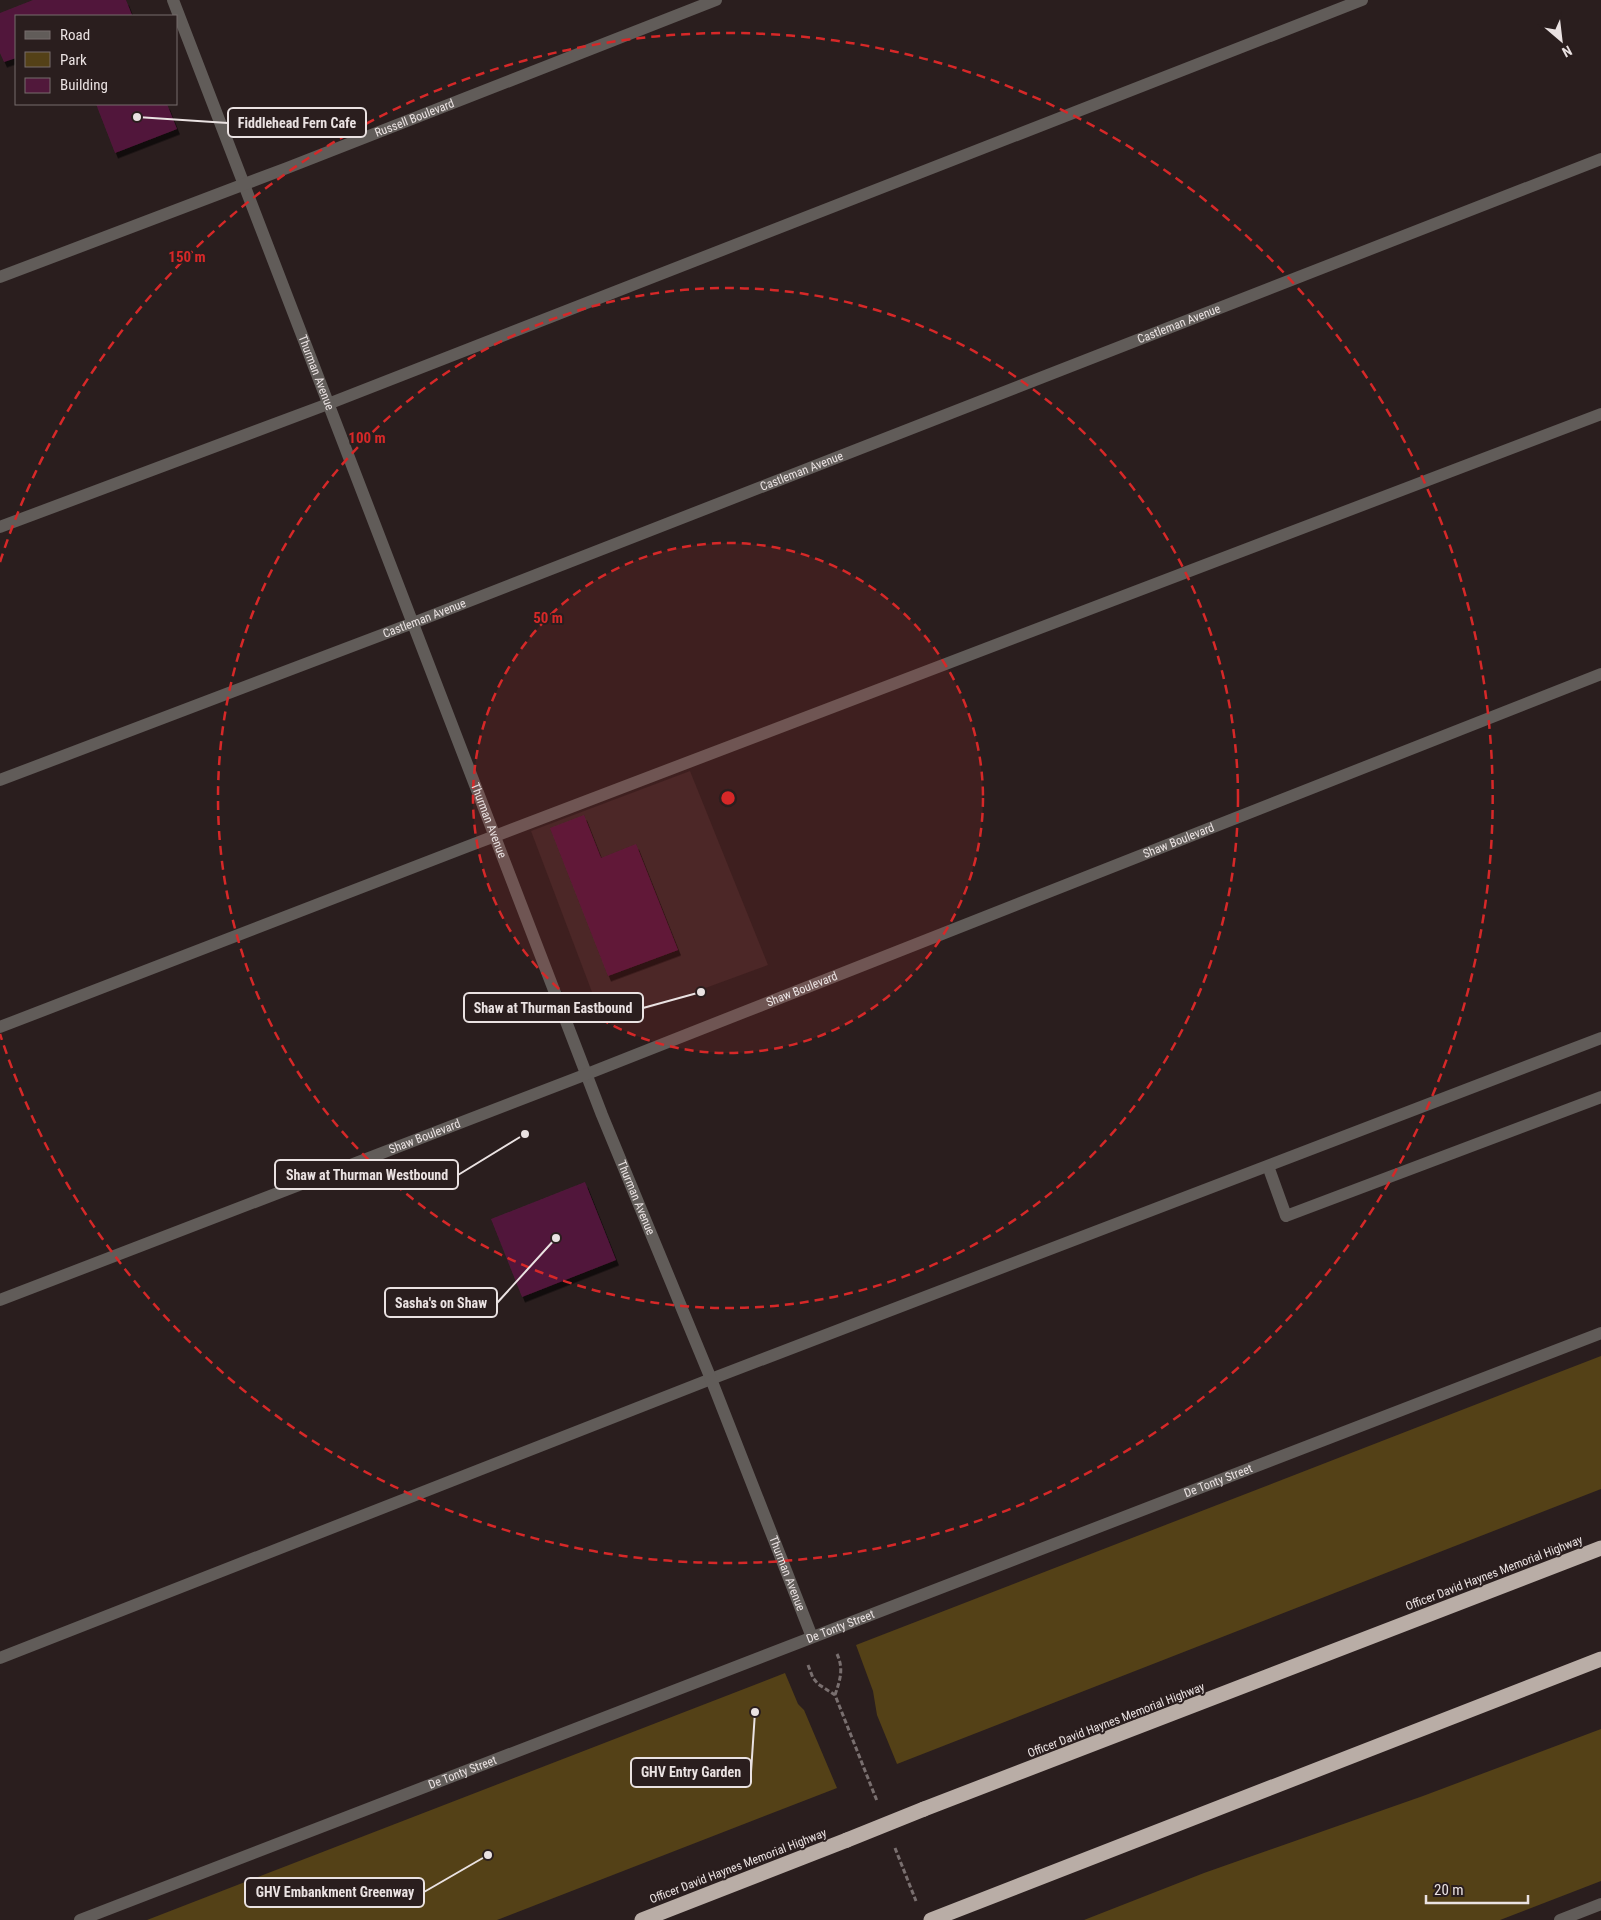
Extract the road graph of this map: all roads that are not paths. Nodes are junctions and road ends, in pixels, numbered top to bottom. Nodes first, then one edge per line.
1 (173, 0) edge
2 (716, 0) edge
3 (1362, 0) edge
4 (1601, 159) edge
5 (244, 184) junction
6 (0, 277) edge
7 (328, 404) junction
8 (1601, 414) edge
9 (0, 527) edge
10 (412, 623) junction
11 (1601, 674) edge
12 (0, 780) edge
13 (495, 836) junction
14 (0, 1027) edge
15 (1601, 1038) edge
16 (587, 1074) junction
17 (1601, 1097) edge
18 (1268, 1166) junction
19 (0, 1300) edge
20 (1601, 1333) edge
21 (711, 1379) junction
22 (1601, 1548) edge
23 (812, 1637) junction
24 (0, 1658) edge
25 (1601, 1659) edge
26 (1601, 1904) edge
27 (80, 1920) edge
28 (642, 1920) edge
29 (931, 1920) edge
30 (1560, 1920) edge

1 - 5 street, Thurman Avenue
2 - 5 street, Russell Boulevard
3 - 7 street
4 - 10 street, Castleman Avenue
5 - 6 street, Russell Boulevard
5 - 7 street, Thurman Avenue
7 - 9 street
7 - 10 street, Thurman Avenue
8 - 13 street
10 - 12 street, Castleman Avenue
10 - 13 street, Thurman Avenue
11 - 16 street, Shaw Boulevard
13 - 14 street
13 - 16 street, Thurman Avenue
15 - 18 street
16 - 19 street, Shaw Boulevard
16 - 21 street, Thurman Avenue
17 - 18 street
18 - 21 street
20 - 23 street, De Tonty Street
21 - 23 street, Thurman Avenue
21 - 24 street
22 - 28 highway, Officer David Haynes Memorial Highway, bridge
23 - 27 street, De Tonty Street
25 - 29 highway
26 - 30 street

